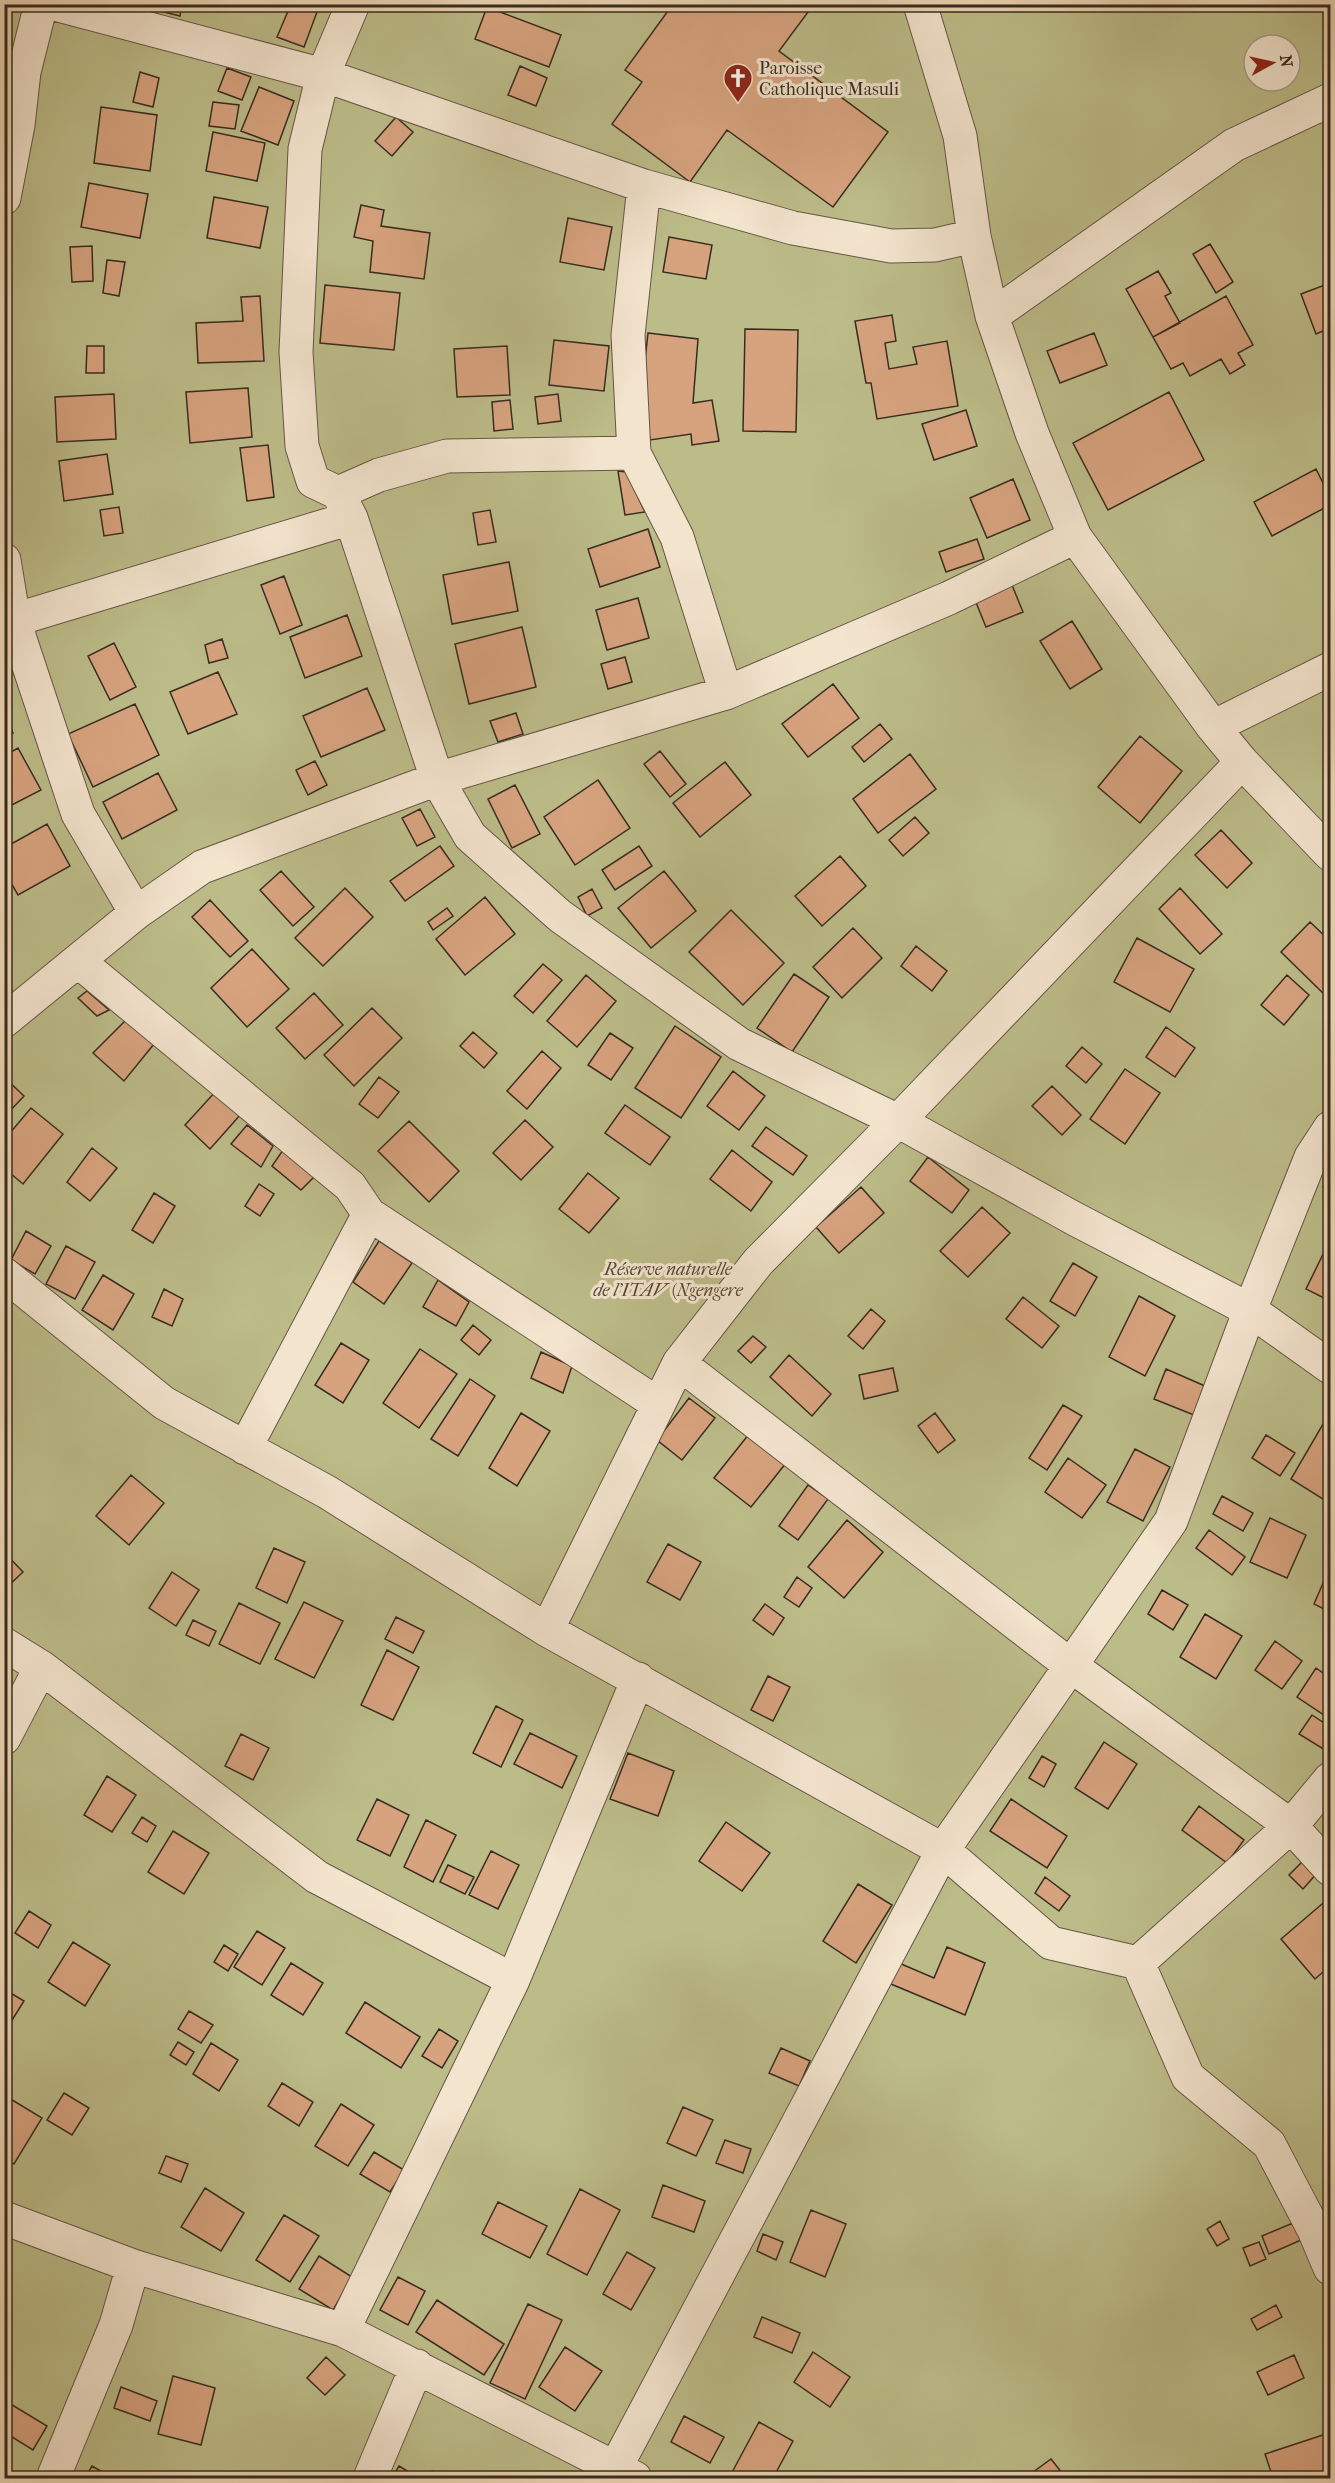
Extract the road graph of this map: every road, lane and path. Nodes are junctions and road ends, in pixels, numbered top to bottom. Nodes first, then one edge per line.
1 (41, 4) edge
2 (55, 4) edge
3 (353, 4) edge
4 (920, 4) edge
5 (323, 75) junction
6 (1330, 100) edge
7 (644, 186) junction
8 (4, 198) edge
9 (974, 236) junction
10 (992, 316) junction
11 (634, 453) junction
12 (345, 505) junction
13 (1075, 537) junction
14 (4, 560) edge
15 (9, 622) edge
16 (1330, 669) edge
17 (726, 693) junction
18 (1213, 728) junction
19 (1242, 762) junction
20 (437, 778) junction
21 (1330, 854) edge
22 (136, 913) junction
23 (78, 961) junction
24 (4, 1021) edge
25 (898, 1121) junction
26 (1330, 1128) edge
27 (369, 1214) junction
28 (4, 1274) edge
29 (1250, 1310) junction
30 (679, 1363) junction
31 (1330, 1367) edge
32 (658, 1404) junction
33 (245, 1448) junction
34 (547, 1630) junction
35 (4, 1644) edge
36 (1070, 1665) junction
37 (41, 1666) junction
38 (638, 1679) junction
39 (4, 1738) edge
40 (1330, 1779) edge
41 (1291, 1826) junction
42 (943, 1850) junction
43 (1330, 1869) edge
44 (1138, 1963) junction
45 (513, 1980) junction
46 (4, 2218) edge
47 (1322, 2228) edge
48 (133, 2266) junction
49 (1330, 2268) edge
50 (343, 2330) junction
51 (417, 2366) junction
52 (620, 2475) edge
53 (53, 2478) edge
54 (370, 2478) edge

1 - 8 street
2 - 5 street
3 - 5 street
4 - 9 street
5 - 7 street
5 - 12 street
6 - 10 street
7 - 9 street
7 - 11 street
9 - 10 street
10 - 13 street
11 - 12 street
11 - 17 street
12 - 15 street
12 - 20 street
13 - 17 street
13 - 18 street
14 - 15 street
15 - 22 street
16 - 18 street
17 - 20 street
18 - 19 street
19 - 21 street
19 - 25 street
20 - 22 street
20 - 25 street
22 - 23 street
23 - 24 street
23 - 27 street
25 - 29 street
25 - 30 street
26 - 29 street
27 - 32 street
27 - 33 street
28 - 33 street
29 - 31 street
29 - 36 street
30 - 32 street
30 - 36 street
32 - 34 street
33 - 34 street
34 - 38 street
35 - 37 street
36 - 41 street
36 - 42 street
37 - 39 street
37 - 45 street
38 - 42 street
38 - 45 street
40 - 41 street
41 - 43 street
41 - 44 street
42 - 44 street
42 - 52 street
44 - 47 street
45 - 50 street
46 - 48 street
47 - 49 street
48 - 50 street
48 - 53 street
50 - 51 street
51 - 52 street
51 - 54 street

